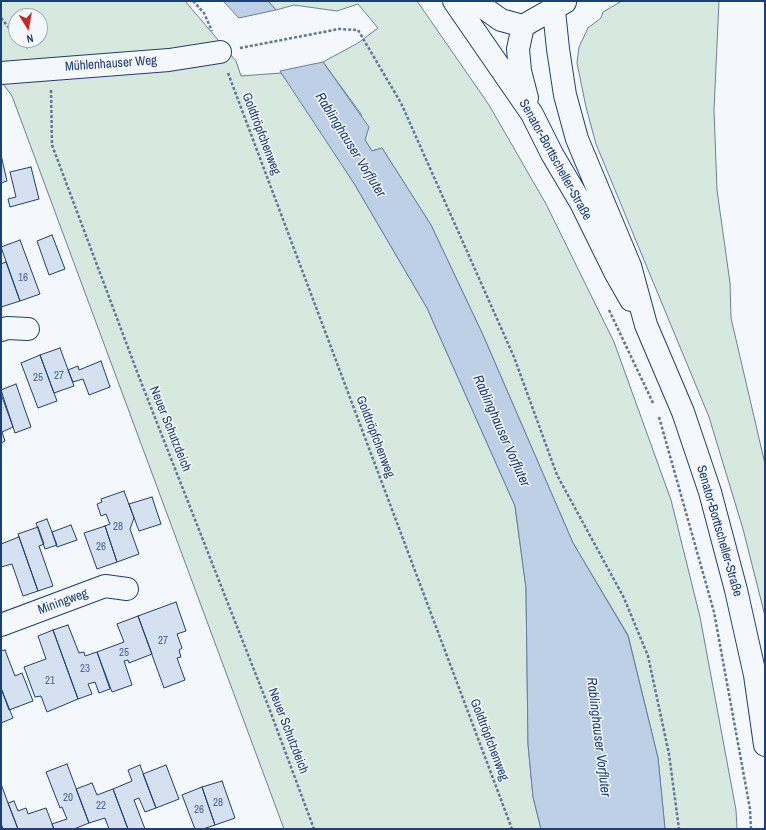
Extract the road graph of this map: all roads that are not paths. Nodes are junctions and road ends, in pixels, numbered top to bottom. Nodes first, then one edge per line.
1 (454, 1) edge
2 (474, 1) edge
3 (558, 4) edge
4 (523, 26) junction
5 (220, 52) road end
6 (1, 73) edge
7 (532, 114) junction
8 (646, 325) junction
9 (28, 329) dead end
10 (1, 330) edge
11 (127, 589) dead end
12 (1, 625) edge
13 (765, 745) edge

1 - 7 street, Senator-Borttscheller-Straße
2 - 4 street
3 - 4 street
3 - 8 street, Senator-Borttscheller-Straße
4 - 7 street
5 - 6 street, Mühlenhauser Weg
7 - 8 street, Senator-Borttscheller-Straße
8 - 13 street, Senator-Borttscheller-Straße
9 - 10 street
11 - 12 street, Miningweg

